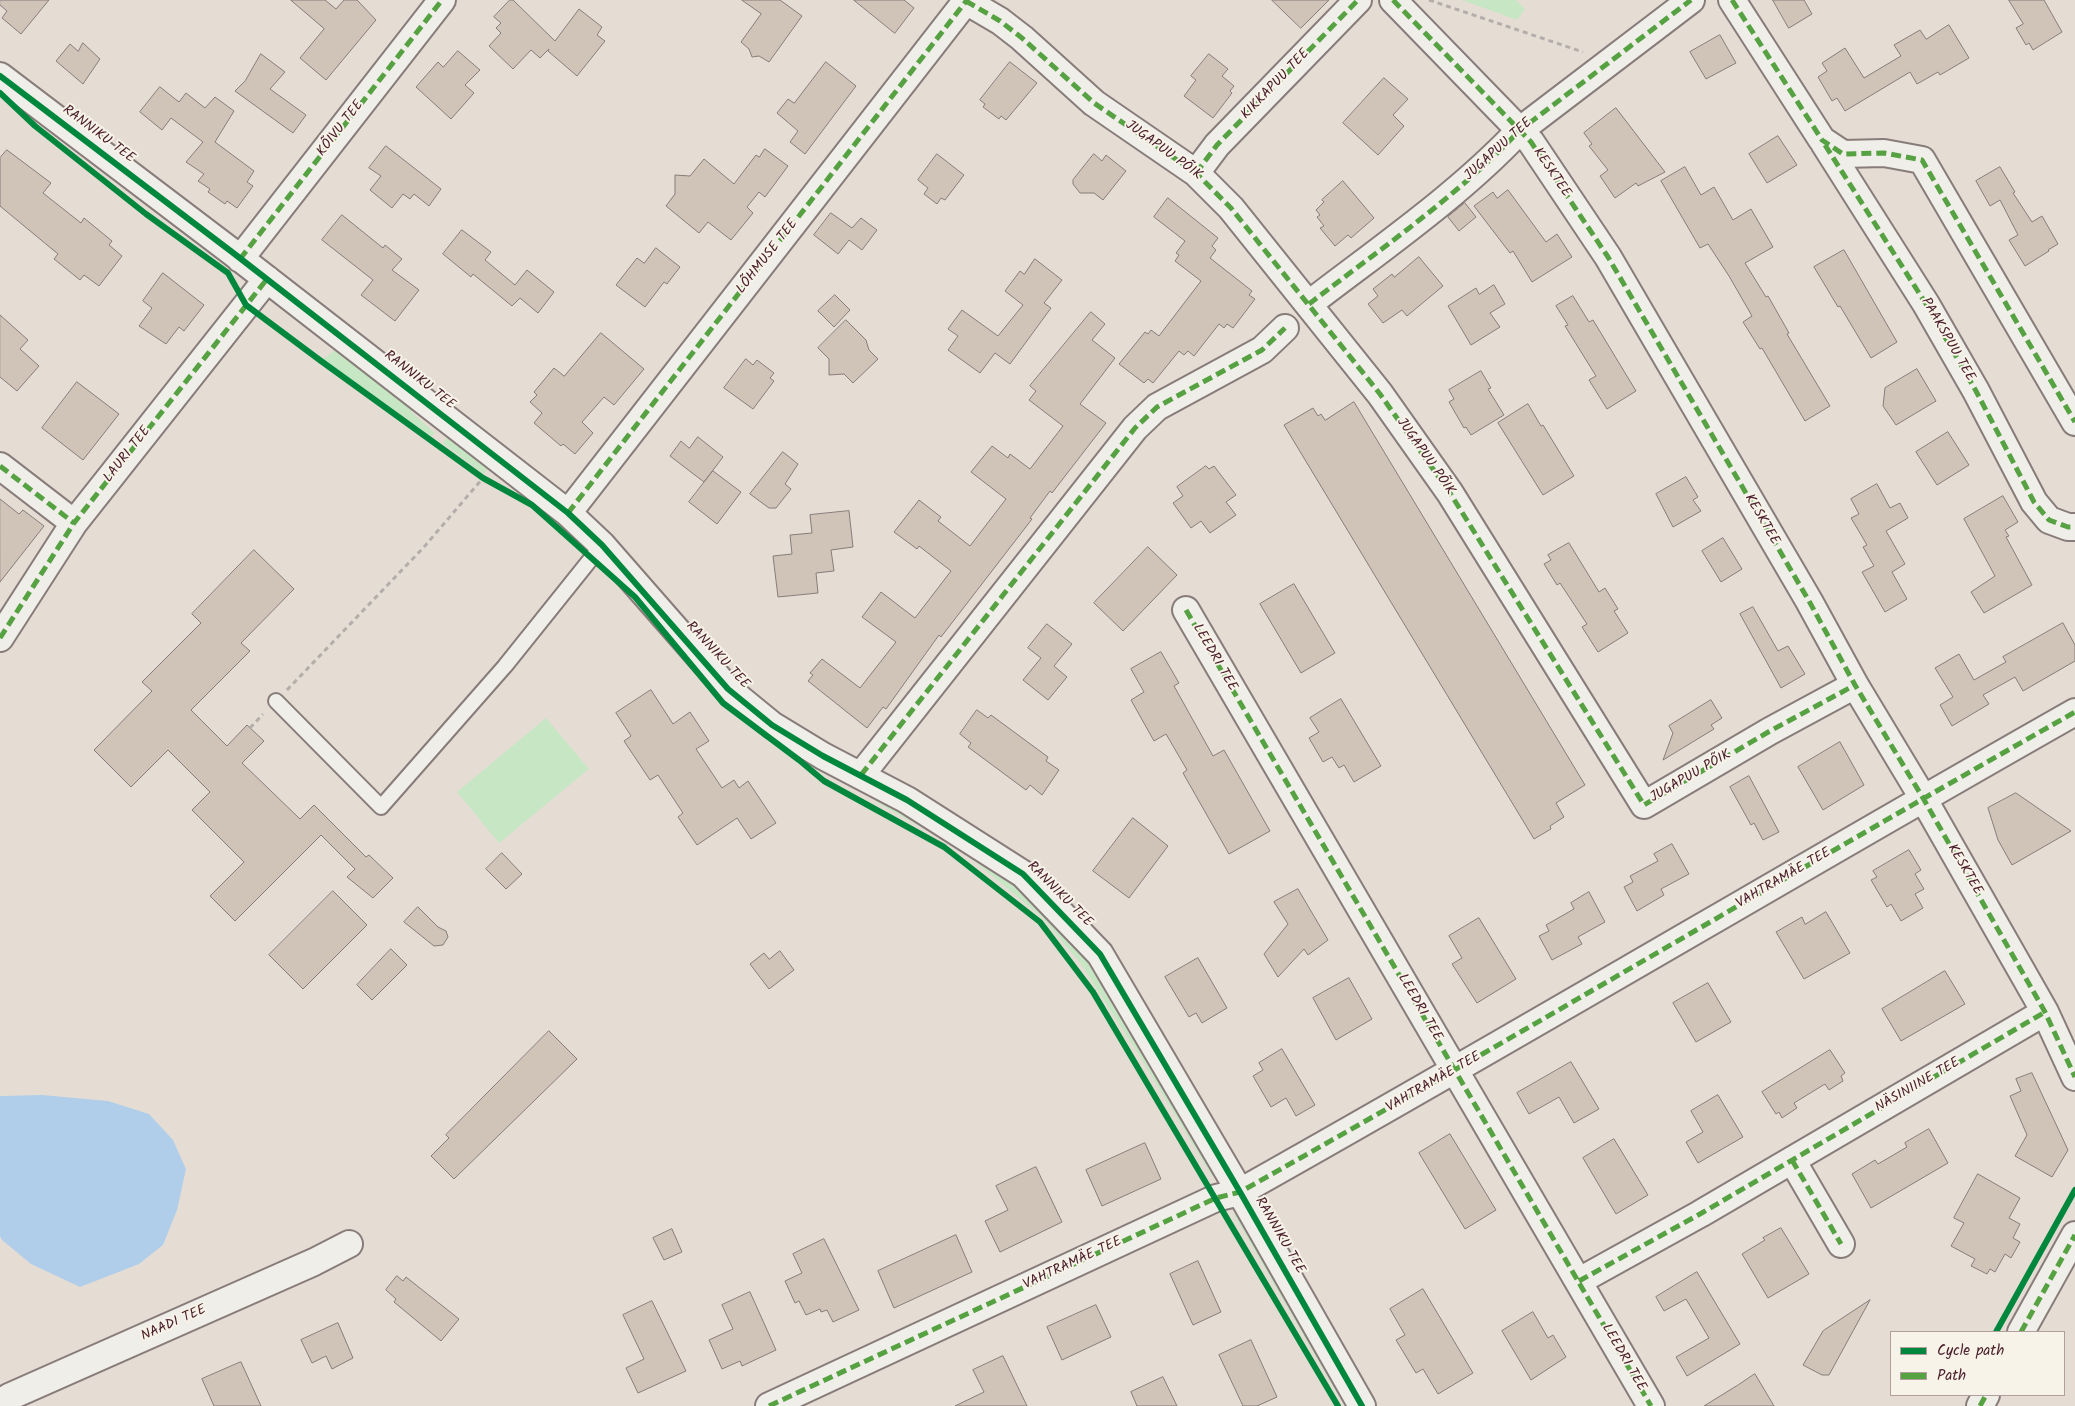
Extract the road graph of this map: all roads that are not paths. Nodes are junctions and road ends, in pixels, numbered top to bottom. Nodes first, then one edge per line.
1 (442, 0) edge
2 (1358, 0) edge
3 (1393, 0) edge
4 (1691, 0) edge
5 (1732, 0) edge
6 (963, 2) edge
7 (0, 76) edge
8 (1519, 131) junction
9 (1822, 140) junction
10 (1196, 172) junction
11 (240, 259) junction
12 (267, 279) junction
13 (1309, 304) junction
14 (1285, 328) dead end
15 (2075, 422) edge
16 (0, 466) edge
17 (568, 513) junction
18 (74, 523) junction
19 (2075, 527) edge
20 (602, 545) junction
21 (1186, 610) dead end
22 (0, 638) edge
23 (1855, 685) junction
24 (276, 701) road end
25 (2075, 712) edge
26 (861, 775) junction
27 (1923, 798) junction
28 (2045, 1012) junction
29 (1456, 1071) junction
30 (2075, 1077) edge
31 (1792, 1160) junction
32 (1240, 1192) junction
33 (2075, 1234) edge
34 (349, 1244) dead end
35 (1841, 1244) dead end
36 (1579, 1281) junction
37 (2022, 1331) edge
38 (0, 1402) edge
39 (1360, 1405) edge
40 (769, 1406) edge
41 (1651, 1406) edge

1 - 11 street, KÕIVU TEE
2 - 10 street, KIKKAPUU TEE
3 - 8 street, KESKTEE
4 - 8 street, JUGAPUU TEE
5 - 9 street, PAAKSPUU TEE
6 - 10 street, JUGAPUU PÕIK
6 - 17 street, LÕHMUSE TEE
7 - 11 street, RANNIKU TEE
8 - 13 street, JUGAPUU TEE
8 - 23 street, KESKTEE
9 - 15 street, PAAKSPUU TEE
9 - 19 street, PAAKSPUU TEE
10 - 13 street, JUGAPUU PÕIK
11 - 12 street, RANNIKU TEE
12 - 17 street, RANNIKU TEE
12 - 18 street, LAURI TEE
13 - 23 street, JUGAPUU PÕIK
14 - 26 street
16 - 18 street
17 - 20 street, RANNIKU TEE
18 - 22 street, LAURI TEE
20 - 24 lane
20 - 26 street, RANNIKU TEE
21 - 29 street, LEEDRI TEE
23 - 27 street, KESKTEE
25 - 27 street, VAHTRAMÄE TEE
26 - 32 street, RANNIKU TEE
27 - 28 street, KESKTEE
27 - 29 street, VAHTRAMÄE TEE
28 - 30 street, KESKTEE
28 - 31 street, NÄSINIINE TEE
29 - 32 street, VAHTRAMÄE TEE
29 - 36 street, LEEDRI TEE
31 - 35 street
31 - 36 street, NÄSINIINE TEE
32 - 39 street, RANNIKU TEE
32 - 40 street, VAHTRAMÄE TEE
33 - 37 street
34 - 38 street, NAADI TEE
36 - 41 street, LEEDRI TEE

